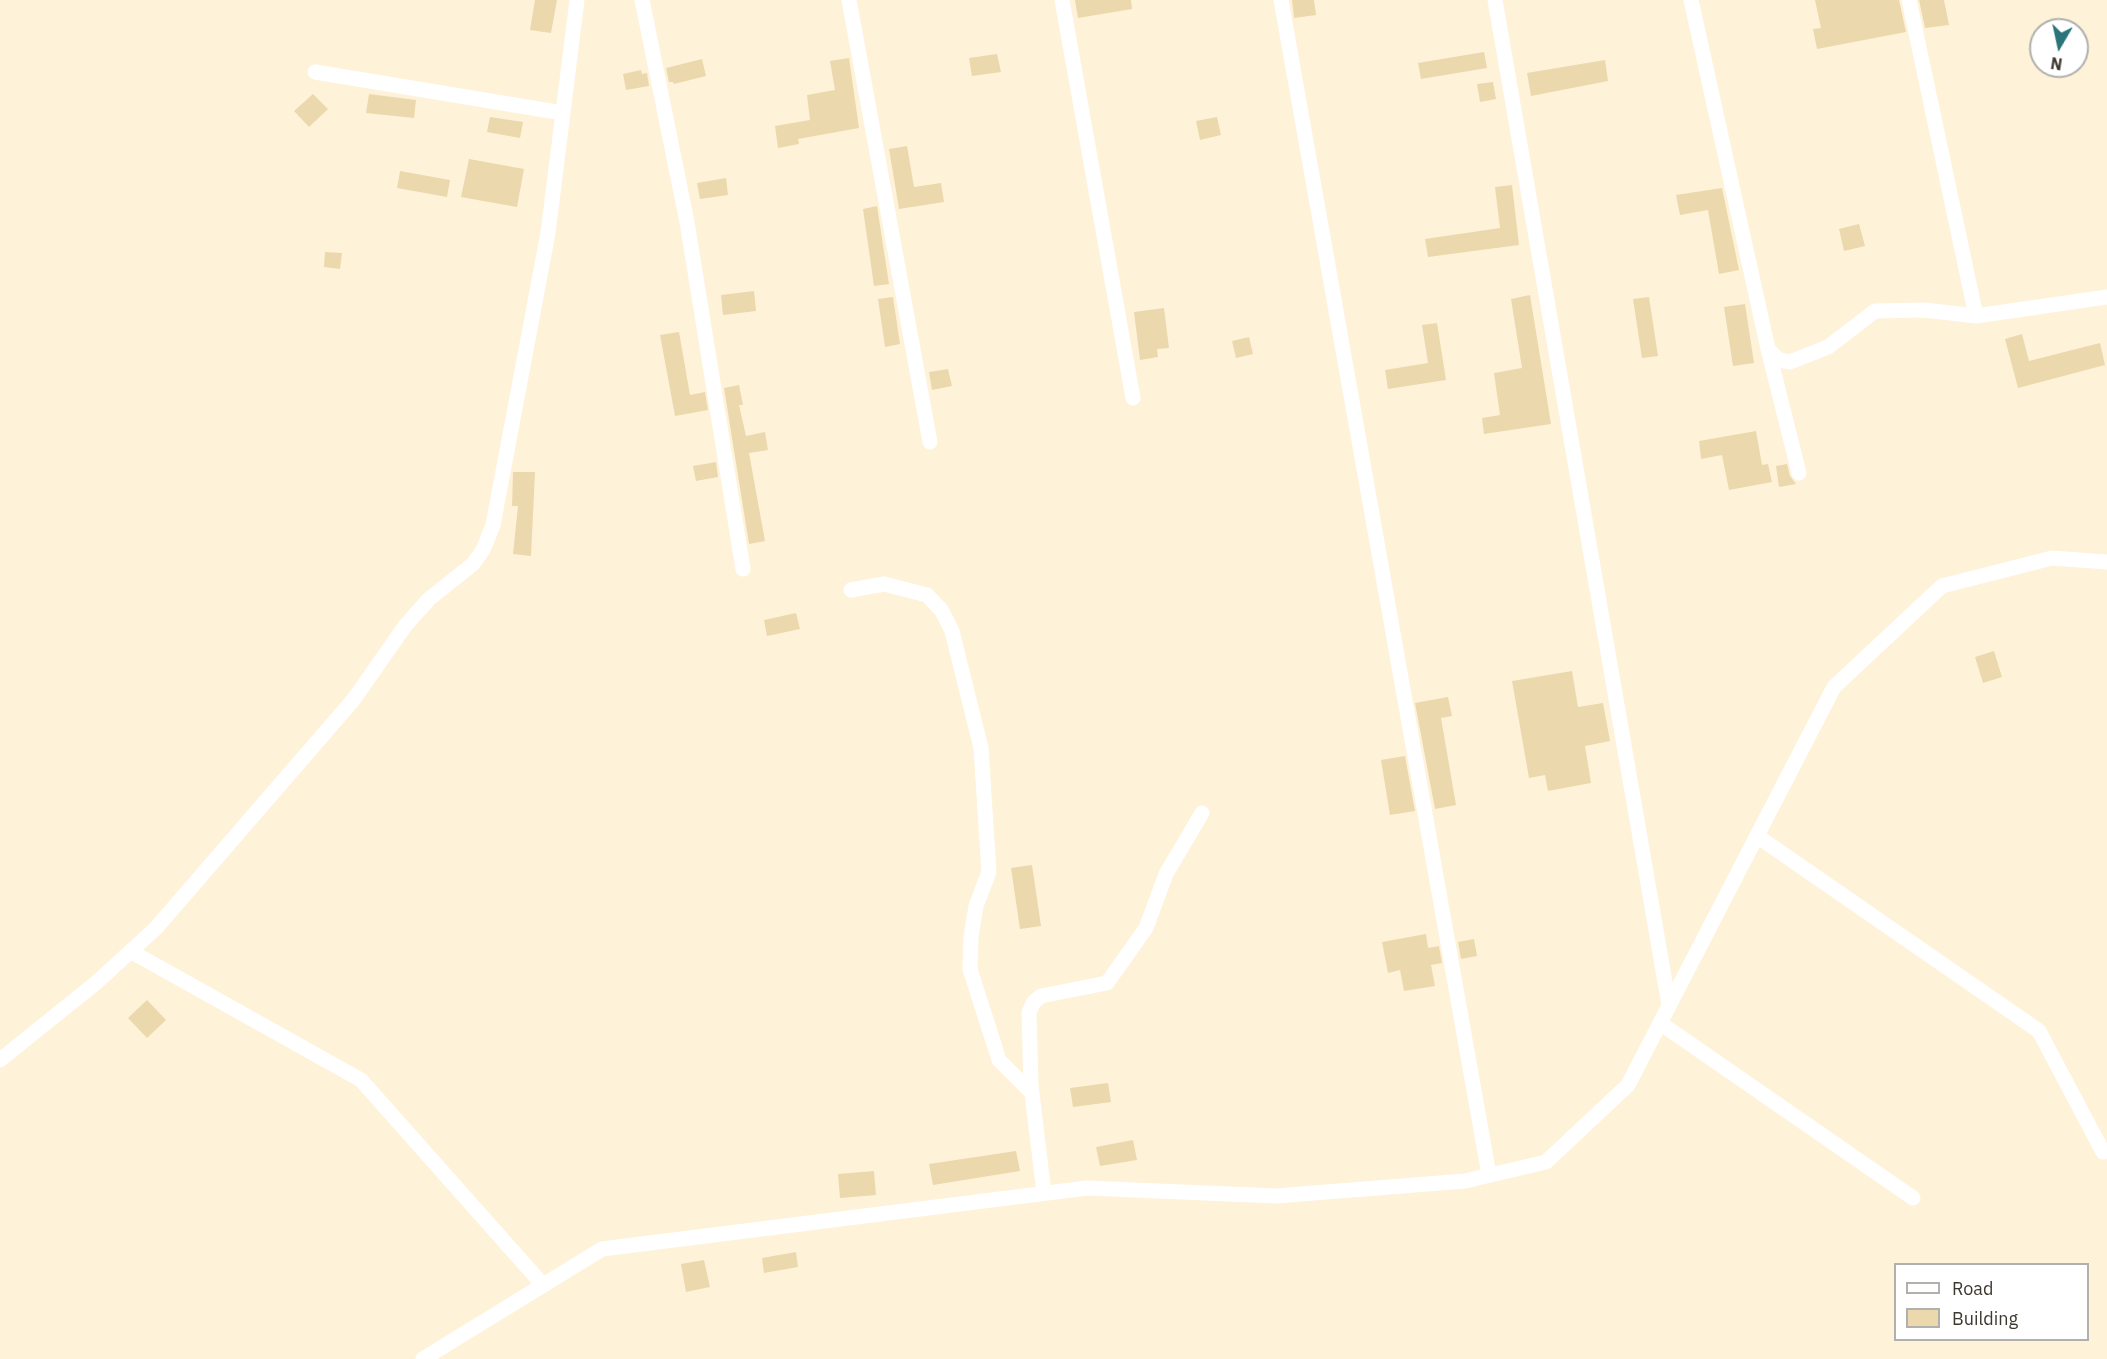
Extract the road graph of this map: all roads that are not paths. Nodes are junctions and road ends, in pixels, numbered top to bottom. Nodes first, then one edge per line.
1 (577, 0) edge
2 (642, 0) edge
3 (849, 0) edge
4 (1062, 0) edge
5 (1281, 0) edge
6 (1494, 0) edge
7 (1691, 0) edge
8 (1909, 0) edge
9 (315, 72) dead end
10 (562, 114) junction
11 (2107, 297) edge
12 (1976, 316) junction
13 (1768, 349) junction
14 (1133, 398) dead end
15 (930, 442) dead end
16 (1799, 473) dead end
17 (2107, 562) edge
18 (743, 569) dead end
19 (851, 590) dead end
20 (1202, 813) dead end
21 (1757, 836) junction
22 (132, 952) junction
23 (1669, 1005) junction
24 (1660, 1023) junction
25 (0, 1060) edge
26 (1032, 1093) junction
27 (2103, 1152) dead end
28 (1489, 1175) junction
29 (1044, 1193) junction
30 (1913, 1198) dead end
31 (543, 1285) junction
32 (423, 1359) edge

1 - 10 street
2 - 18 street
3 - 15 street
4 - 14 street
5 - 28 street
6 - 23 street
7 - 13 street
8 - 12 street
9 - 10 street
10 - 22 street
11 - 12 street
12 - 13 street
13 - 16 street
17 - 21 street
19 - 26 street
20 - 26 street
21 - 23 street
21 - 27 street
22 - 25 street
22 - 31 street
23 - 24 street
24 - 28 street
24 - 30 street
26 - 29 street
28 - 29 street
29 - 31 street
31 - 32 street

